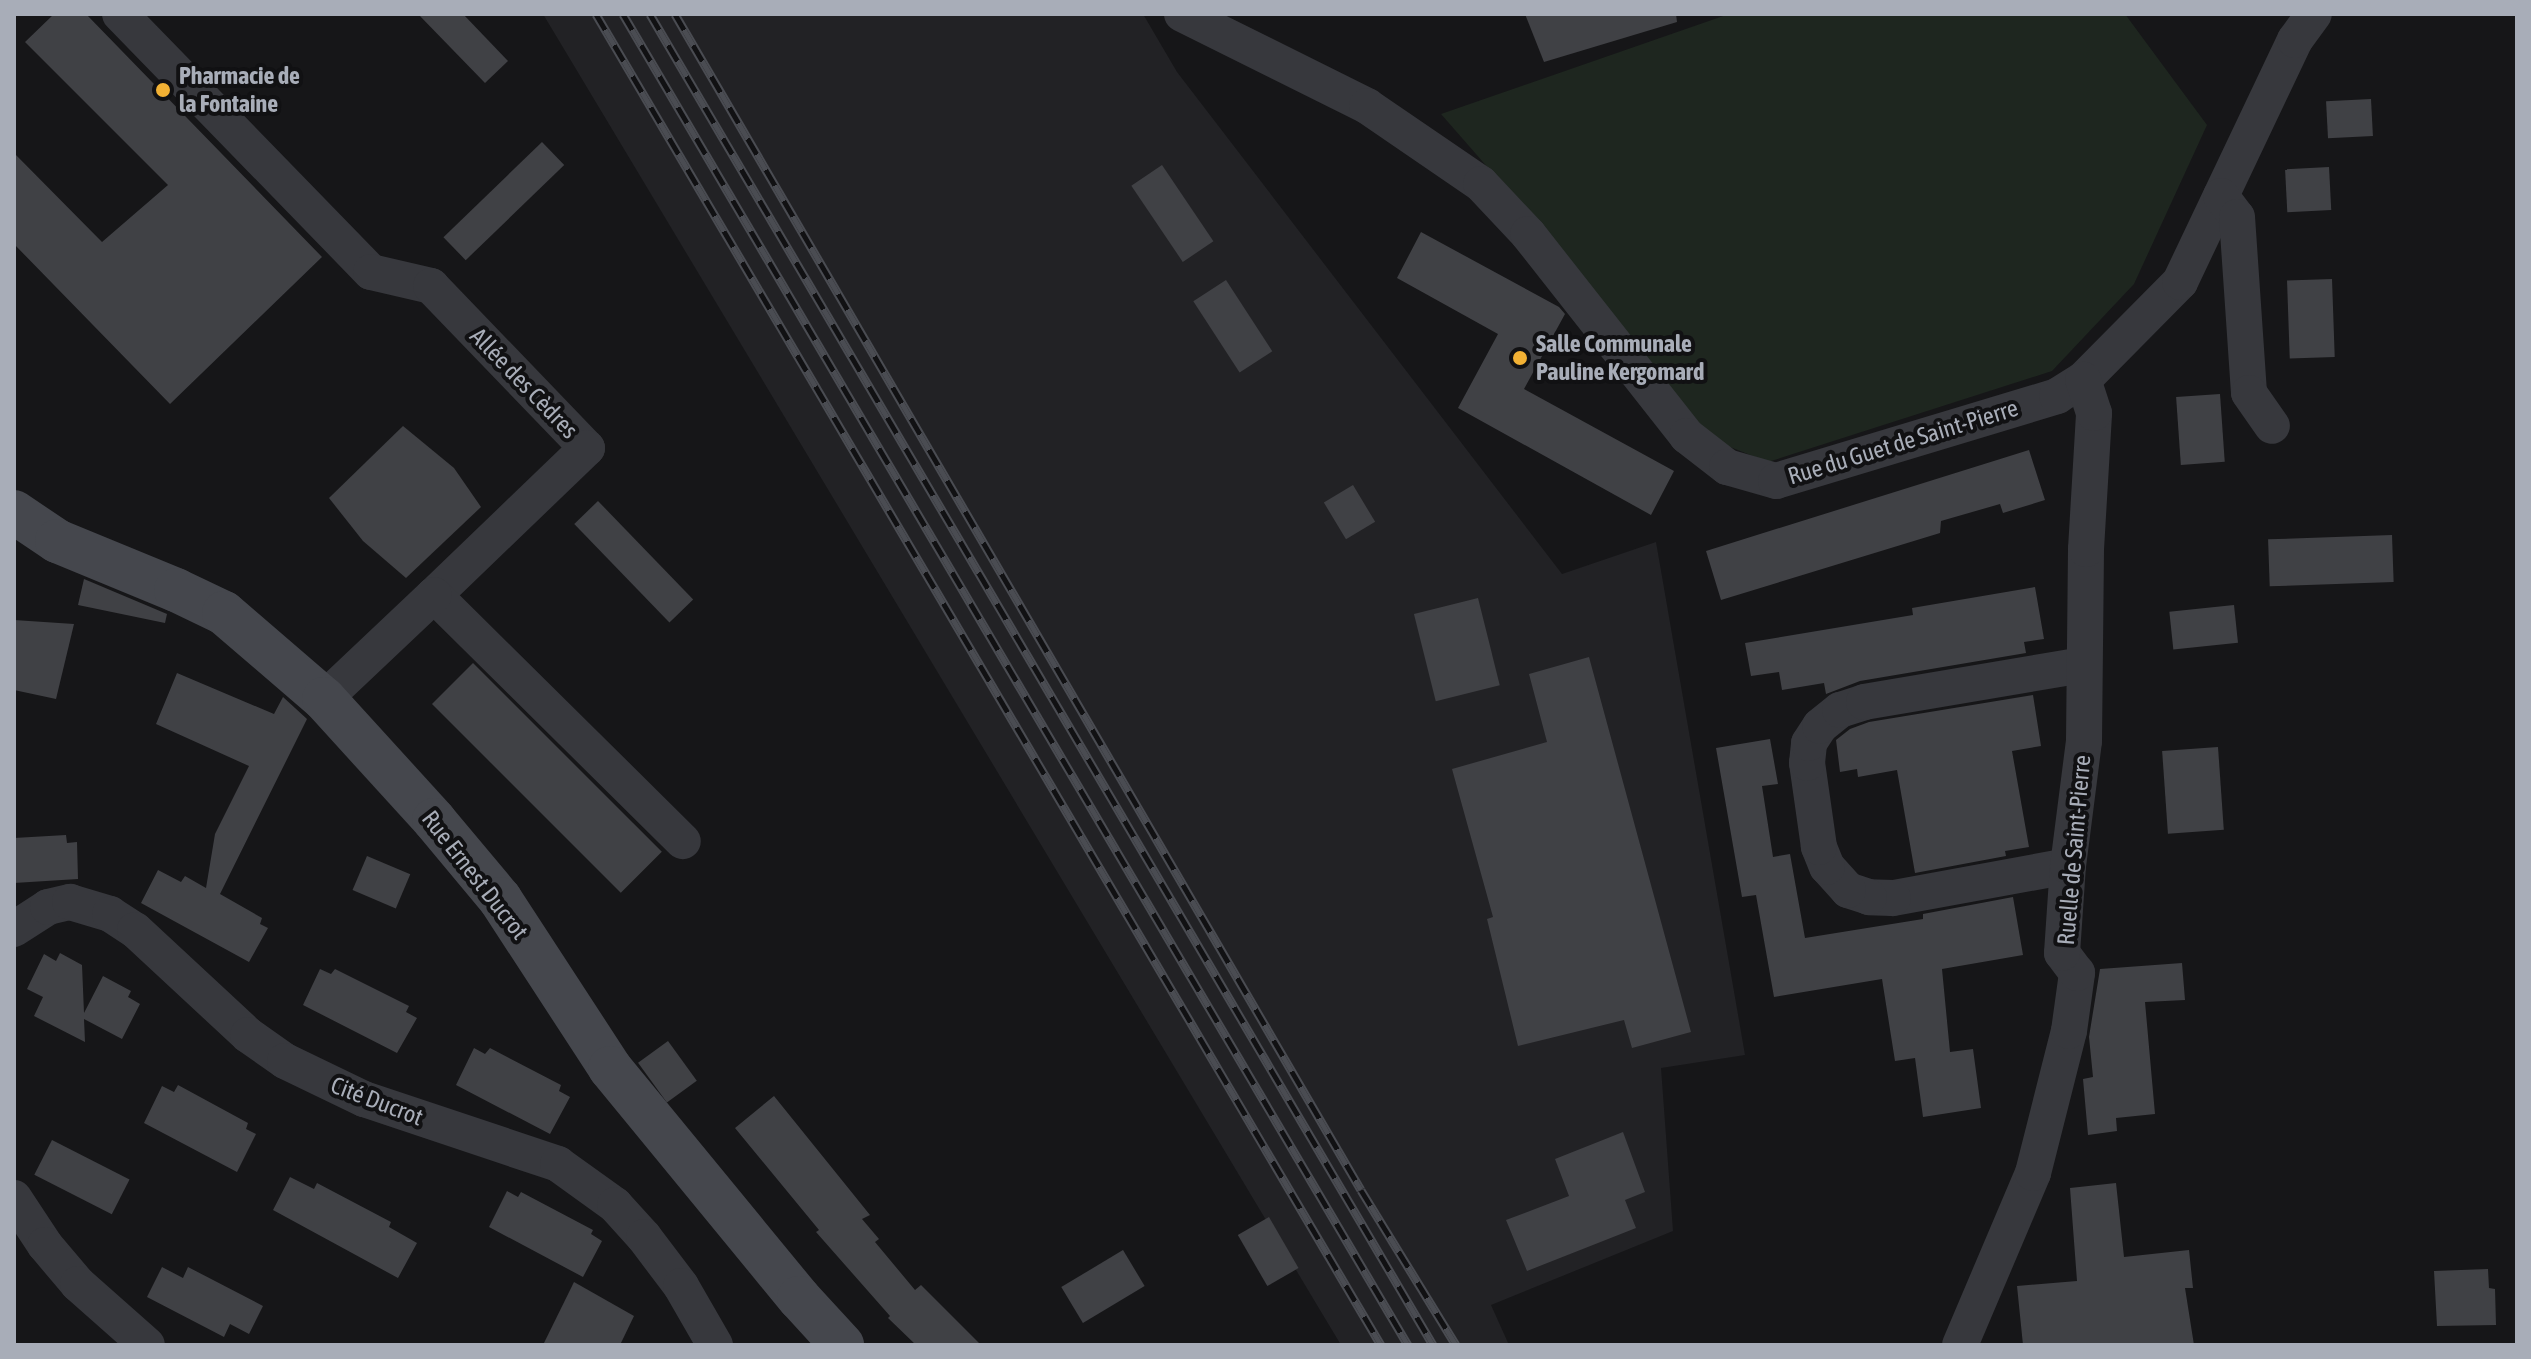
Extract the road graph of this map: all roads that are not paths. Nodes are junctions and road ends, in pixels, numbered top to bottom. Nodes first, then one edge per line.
1 (120, 14) edge
2 (1182, 14) edge
3 (2314, 14) edge
4 (2221, 196) junction
5 (2083, 380) junction
6 (2272, 426) dead end
7 (14, 512) edge
8 (434, 595) junction
9 (2083, 665) junction
10 (324, 699) junction
11 (683, 841) dead end
12 (2068, 866) junction
13 (14, 929) edge
14 (14, 1198) edge
15 (147, 1345) edge
16 (715, 1345) edge
17 (842, 1345) edge
18 (1960, 1345) edge

1 - 8 street, Allée des Cèdres
2 - 5 street, Rue du Guet de Saint-Pierre
3 - 4 street, Rue du Guet de Saint-Pierre
4 - 5 street, Rue du Guet de Saint-Pierre
4 - 6 street
5 - 9 street, Ruelle de Saint-Pierre
7 - 10 main road, Rue Ernest Ducrot
8 - 10 street
8 - 11 street
9 - 12 street, Ruelle de Saint-Pierre
9 - 12 street
10 - 17 main road, Rue Ernest Ducrot
12 - 18 street, Ruelle de Saint-Pierre
13 - 16 street, Cité Ducrot
14 - 15 street

